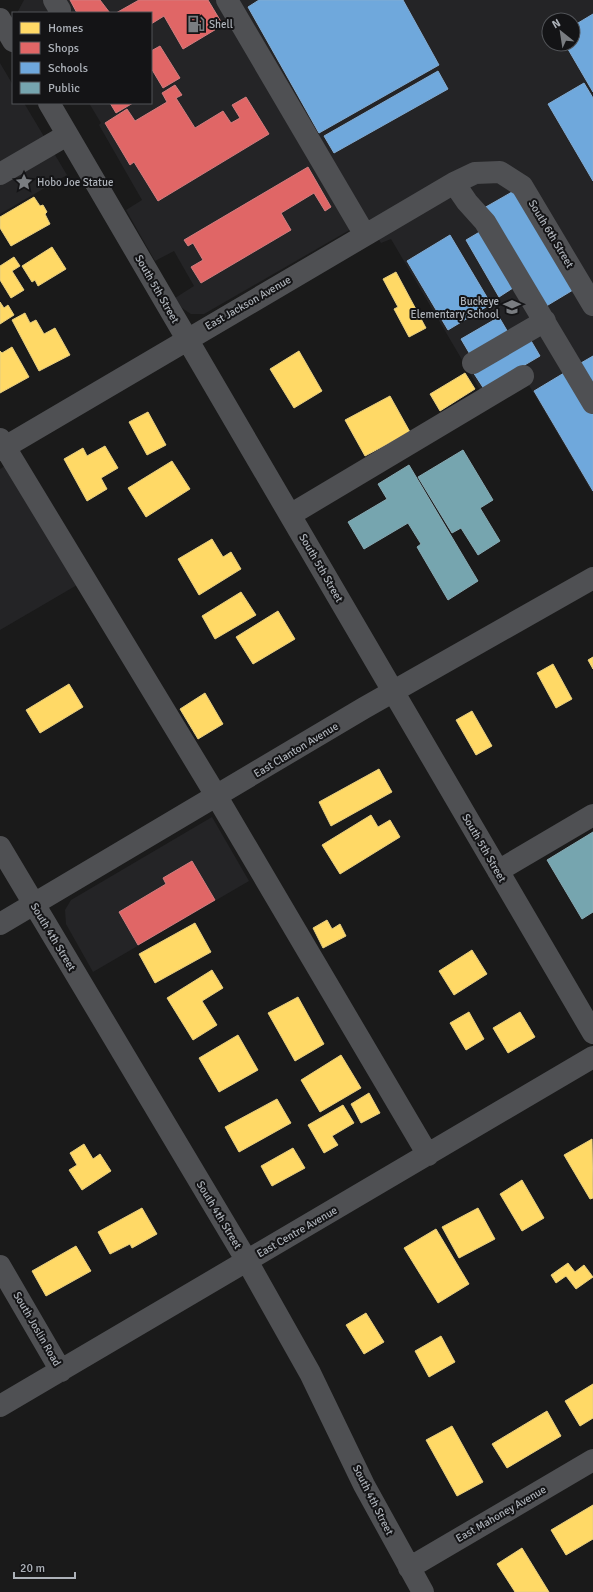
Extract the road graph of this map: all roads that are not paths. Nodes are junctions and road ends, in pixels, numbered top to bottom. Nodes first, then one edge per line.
1 (54, 0) edge
2 (227, 0) edge
3 (59, 12) edge
4 (0, 19) edge
5 (12, 39) edge
6 (50, 104) edge
7 (67, 135) junction
8 (500, 172) joint
9 (0, 174) edge
10 (454, 182) junction
11 (365, 236) junction
12 (593, 305) edge
13 (545, 321) junction
14 (186, 339) junction
15 (473, 363) dead end
16 (523, 376) dead end
17 (593, 403) edge
18 (2, 445) edge
19 (290, 515) junction
20 (593, 578) edge
21 (393, 692) junction
22 (217, 796) junction
23 (593, 815) edge
24 (0, 847) edge
25 (498, 871) junction
26 (33, 905) junction
27 (0, 924) edge
28 (593, 1033) edge
29 (593, 1057) edge
30 (428, 1155) junction
31 (247, 1262) junction
32 (0, 1266) edge
33 (61, 1371) junction
34 (0, 1406) edge
35 (593, 1460) edge
36 (409, 1568) junction
37 (423, 1592) edge

1 - 3 street
2 - 11 street
4 - 5 street
6 - 7 street, South 5th Street
7 - 9 street
7 - 14 street, South 5th Street
8 - 10 street, East Jackson Avenue
8 - 12 street, South 6th Street
10 - 11 street, East Jackson Avenue
10 - 13 street
11 - 14 street, East Jackson Avenue
13 - 15 street
13 - 17 street
14 - 18 street, East Jackson Avenue
14 - 19 street, South 5th Street
16 - 19 street
18 - 22 street
19 - 21 street, South 5th Street
20 - 21 street, East Clanton Avenue
21 - 22 street, East Clanton Avenue
21 - 25 street, South 5th Street
22 - 26 street, East Clanton Avenue
22 - 30 street
23 - 25 street
24 - 26 street, South 4th Street
25 - 28 street, South 5th Street
26 - 27 street, East Clanton Avenue
26 - 31 street, South 4th Street
29 - 30 street, East Centre Avenue
30 - 31 street, East Centre Avenue
31 - 33 street, East Centre Avenue
31 - 36 street, South 4th Street
32 - 33 street, South Joslin Road
33 - 34 street, East Centre Avenue
35 - 36 street, East Mahoney Avenue
36 - 37 street, South 4th Street

